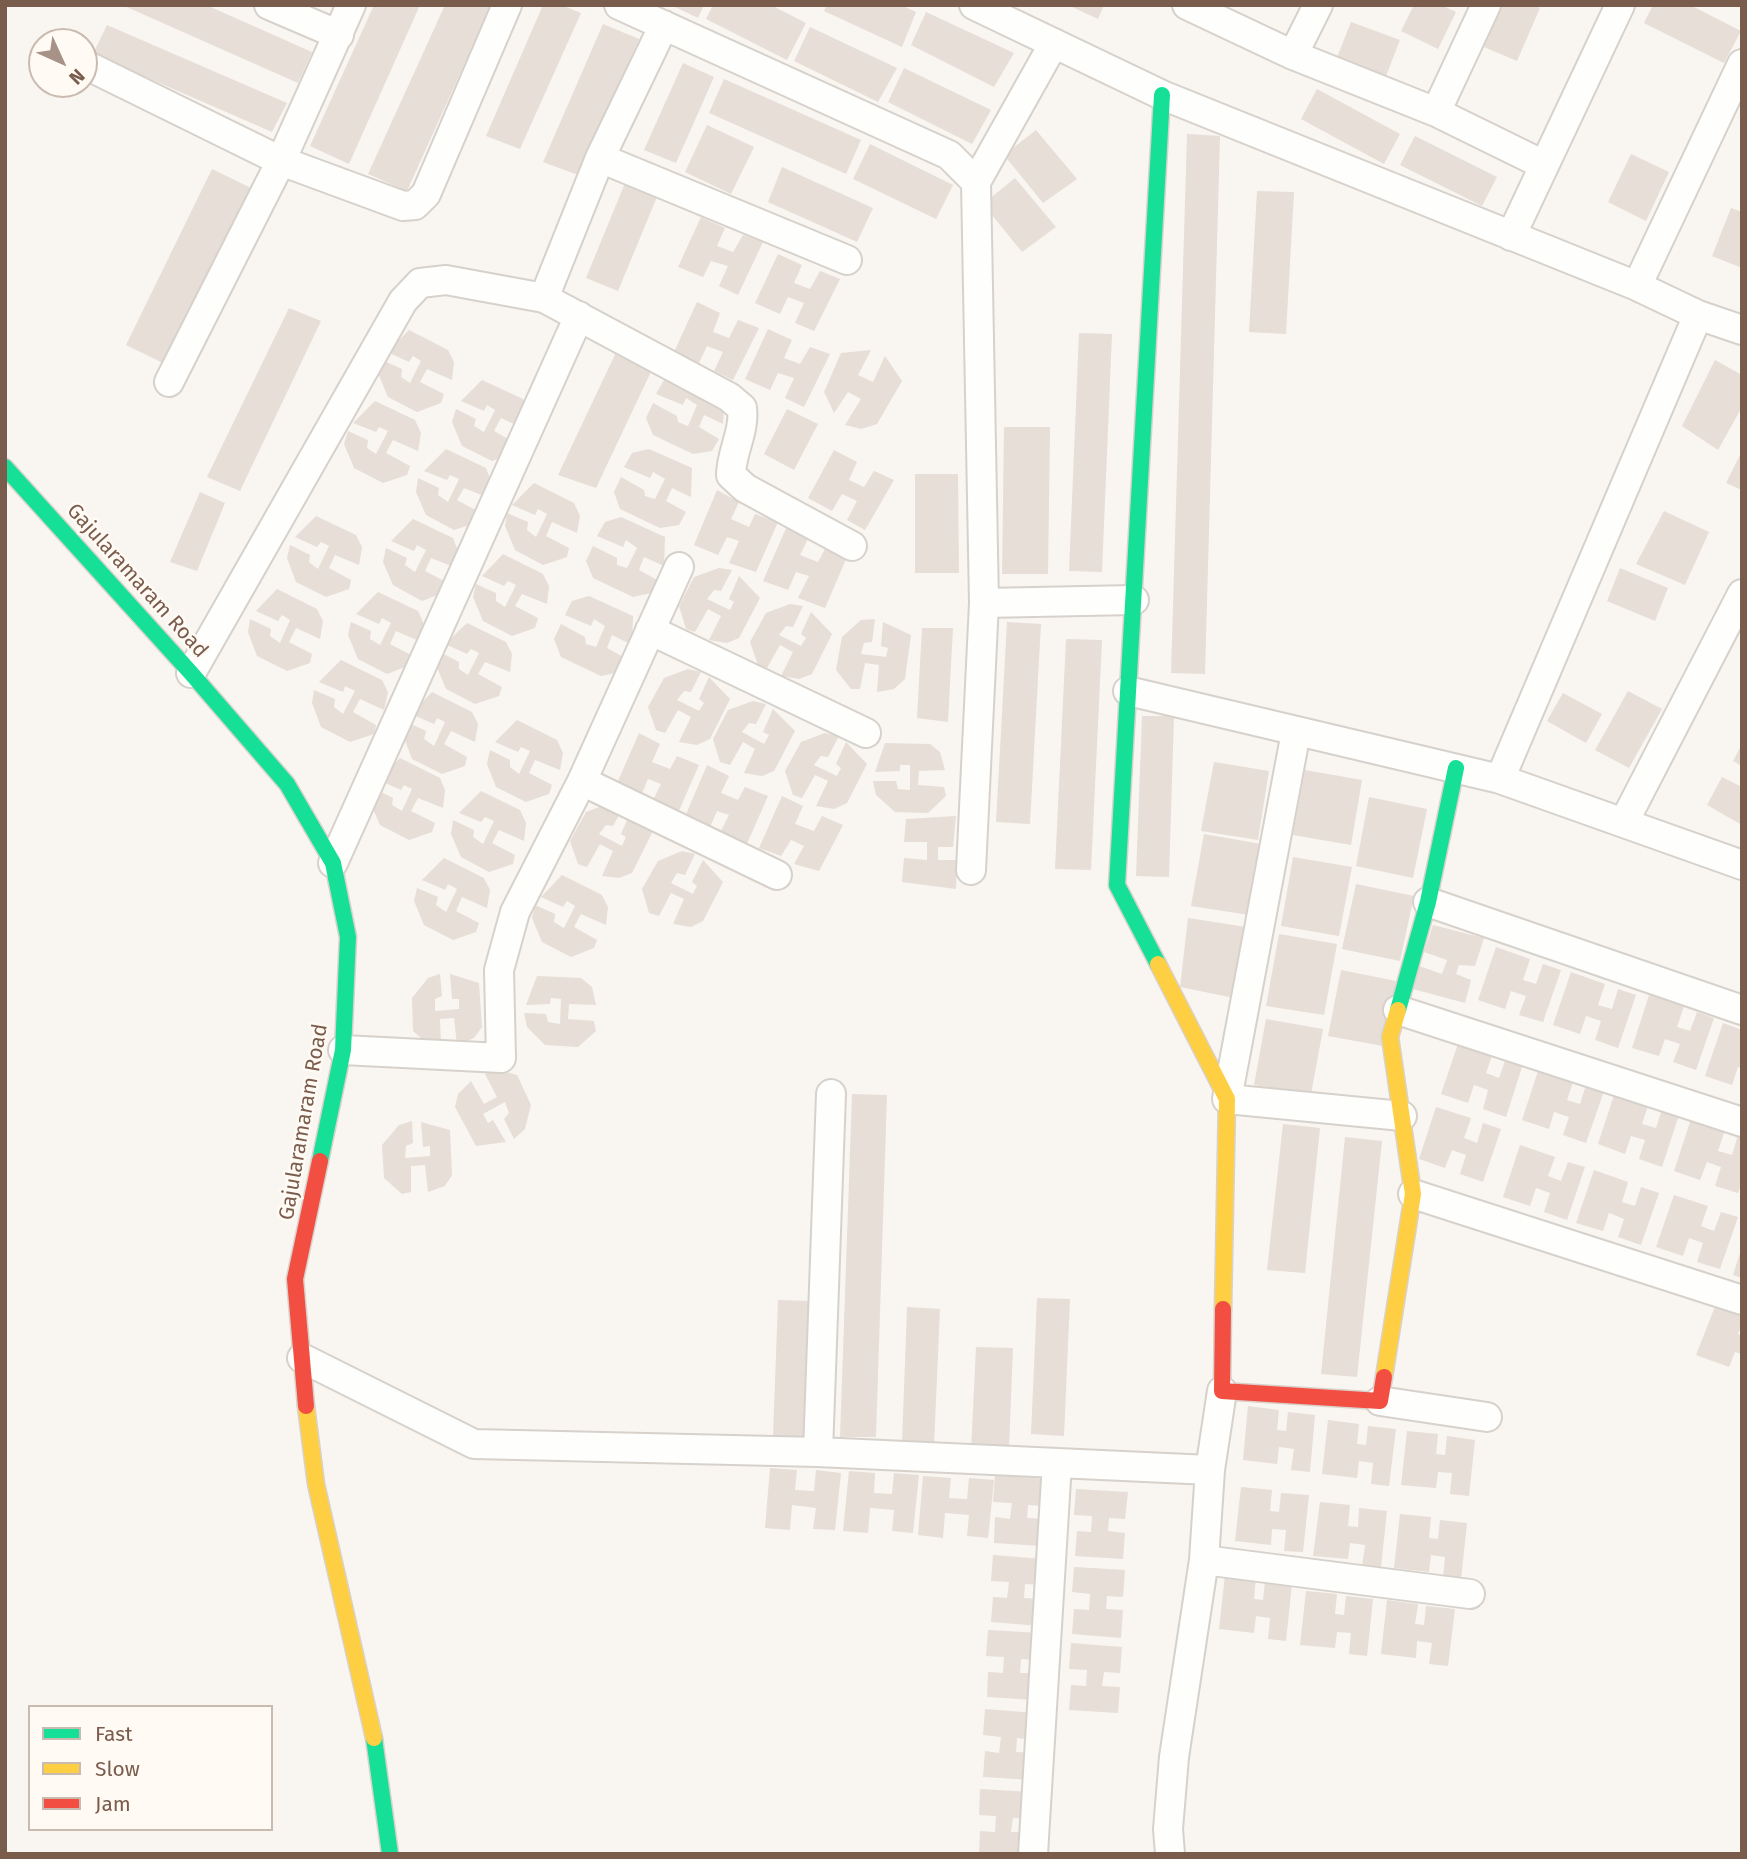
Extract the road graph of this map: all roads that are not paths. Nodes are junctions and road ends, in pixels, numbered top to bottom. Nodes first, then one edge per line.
1 (269, 5) edge
2 (351, 5) edge
3 (507, 5) edge
4 (619, 5) edge
5 (974, 5) edge
6 (1187, 5) edge
7 (1318, 5) edge
8 (1486, 5) edge
9 (1620, 5) edge
10 (664, 26) junction
11 (338, 35) junction
12 (1054, 43) junction
13 (1293, 55) junction
14 (1742, 64) edge
15 (98, 71) edge
16 (1162, 95) junction
17 (1436, 112) junction
18 (600, 158) junction
19 (281, 161) junction
20 (1544, 165) junction
21 (976, 182) junction
22 (1511, 236) junction
23 (847, 260) dead end
24 (1637, 286) junction
25 (544, 298) junction
26 (1698, 315) junction
27 (579, 316) junction
28 (1742, 330) edge
29 (169, 382) dead end
30 (5, 467) edge
31 (852, 546) dead end
32 (679, 567) dead end
33 (1742, 594) edge
34 (1134, 600) junction
35 (984, 603) junction
36 (650, 630) junction
37 (191, 673) junction
38 (1128, 691) junction
39 (1296, 732) junction
40 (866, 733) dead end
41 (1456, 768) junction
42 (1500, 779) junction
43 (582, 781) junction
44 (1624, 822) junction
45 (333, 863) junction
46 (1742, 865) edge
47 (971, 870) dead end
48 (777, 875) dead end
49 (1428, 902) junction
50 (1398, 1010) junction
51 (1742, 1010) edge
52 (343, 1050) junction
53 (831, 1094) dead end
54 (1227, 1099) junction
55 (1402, 1116) junction
56 (1742, 1122) edge
57 (1413, 1194) junction
58 (1742, 1300) edge
59 (302, 1358) junction
60 (1222, 1391) junction
61 (1380, 1401) junction
62 (1487, 1417) dead end
63 (818, 1452) junction
64 (1057, 1463) junction
65 (1210, 1469) junction
66 (1204, 1560) junction
67 (1470, 1594) dead end
68 (390, 1854) edge
69 (1033, 1854) edge
70 (1170, 1854) edge

1 - 11 street
2 - 11 street
3 - 19 street
4 - 10 street
5 - 12 street
6 - 13 street
7 - 13 street
8 - 17 street
9 - 20 street
10 - 18 street
10 - 21 street
11 - 19 street
12 - 16 street
12 - 21 street
13 - 17 street
14 - 24 street
15 - 19 street
16 - 22 street
16 - 34 street
17 - 20 street
18 - 23 street
18 - 25 street
19 - 29 street
20 - 22 street
21 - 35 street
22 - 24 street
24 - 26 street
25 - 27 street
25 - 37 street
26 - 28 street
26 - 42 street
27 - 31 street
27 - 45 street
30 - 37 street, Gajularamaram Road
32 - 36 street
33 - 44 street
34 - 35 street
34 - 38 street
35 - 47 street
36 - 40 street
36 - 43 street
37 - 45 street, Gajularamaram Road
38 - 39 street
38 - 54 street
39 - 41 street
39 - 54 street
41 - 42 street
41 - 49 street
42 - 44 street
43 - 48 street
43 - 52 street
44 - 46 street
45 - 52 street, Gajularamaram Road
49 - 50 street
49 - 51 street
50 - 55 street
50 - 56 street
52 - 59 street, Gajularamaram Road
53 - 63 street
54 - 55 street
54 - 60 street
55 - 57 street
57 - 58 street
57 - 61 street
59 - 63 street
59 - 68 street, Gajularamaram Road
60 - 61 street
60 - 65 street
61 - 62 street
63 - 64 street
64 - 65 street
64 - 69 street
65 - 66 street
66 - 67 street
66 - 70 street

